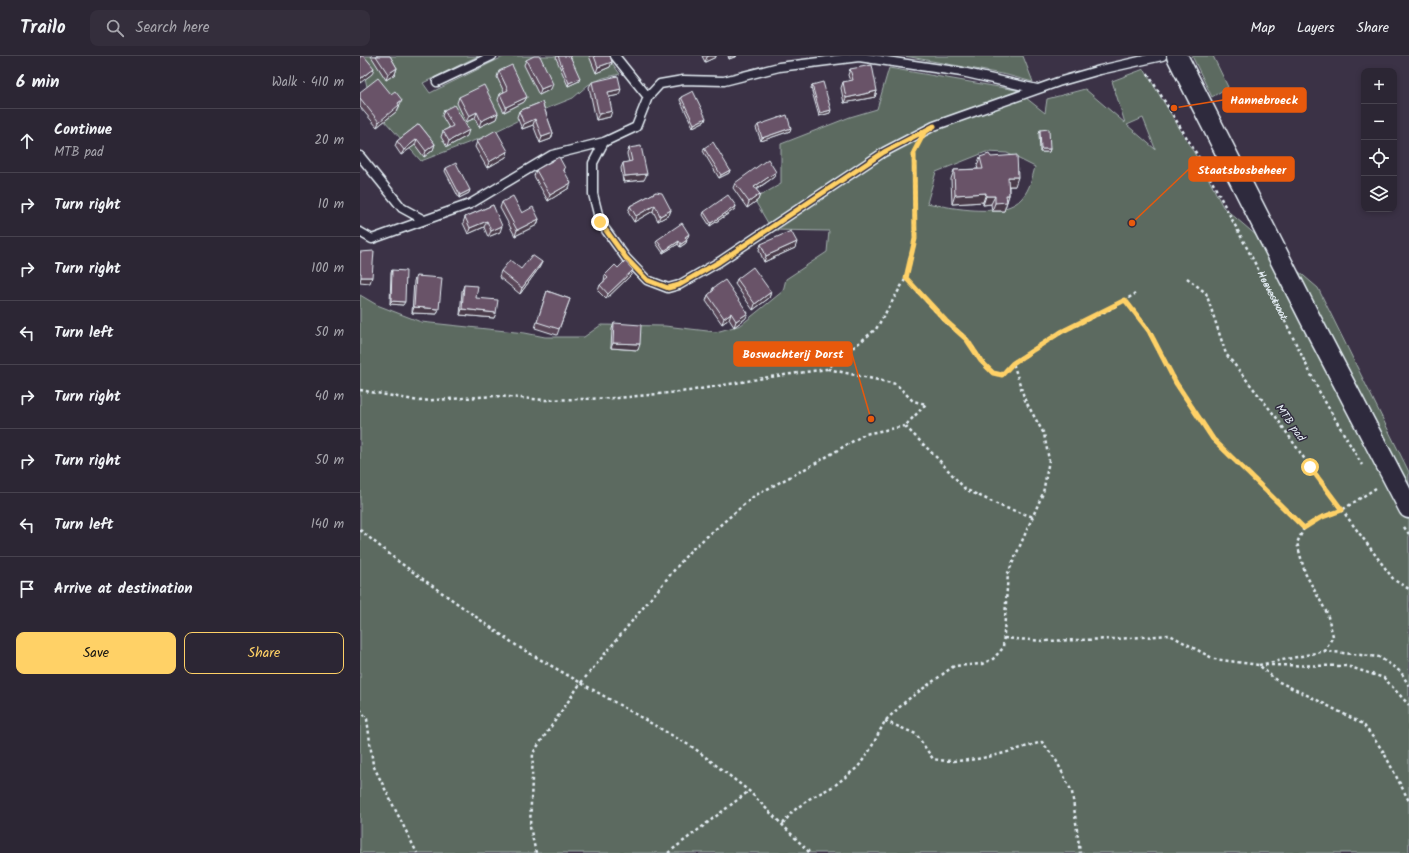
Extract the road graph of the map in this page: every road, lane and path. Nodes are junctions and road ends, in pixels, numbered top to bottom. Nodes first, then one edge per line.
1 (492, 56) edge
2 (615, 56) edge
3 (859, 56) edge
4 (1162, 56) edge
5 (1177, 56) edge
6 (1139, 61) junction
7 (437, 82) dead end
8 (1037, 89) junction
9 (648, 97) junction
10 (934, 126) junction
11 (604, 142) junction
12 (360, 156) edge
13 (424, 220) junction
14 (360, 232) edge
15 (906, 278) junction
16 (1187, 278) dead end
17 (1135, 294) dead end
18 (1125, 300) junction
19 (1013, 363) junction
20 (827, 369) junction
21 (360, 390) edge
22 (905, 426) junction
23 (1364, 468) dead end
24 (1372, 481) dead end
25 (1376, 488) junction
26 (1378, 492) dead end
27 (1342, 510) junction
28 (1405, 515) edge
29 (1034, 517) junction
30 (1304, 528) junction
31 (360, 530) edge
32 (1409, 534) edge
33 (1409, 589) edge
34 (1004, 638) junction
35 (1325, 651) junction
36 (1259, 665) junction
37 (580, 684) junction
38 (1409, 686) edge
39 (1409, 705) edge
40 (360, 709) edge
41 (885, 720) junction
42 (749, 791) junction
43 (1409, 801) edge
44 (783, 824) junction
45 (417, 853) edge
46 (536, 853) edge
47 (668, 853) edge
48 (810, 853) edge
49 (1080, 853) edge

1 - 7 lane
2 - 9 lane
3 - 8 lane
3 - 9 lane
4 - 6 lane
5 - 28 street
6 - 8 lane
6 - 23 path, Hoevestraat
8 - 10 lane
9 - 11 lane
10 - 11 lane
10 - 15 path
11 - 13 lane
12 - 13 lane
13 - 14 lane
15 - 19 path
15 - 20 path
16 - 27 path, MTB pad
17 - 18 path
18 - 19 path
18 - 30 path
19 - 29 path
20 - 21 path
20 - 22 path
22 - 29 path
22 - 37 path
24 - 25 path
25 - 26 path
25 - 27 path
27 - 30 path
27 - 33 path, MTB pad
28 - 32 path
29 - 34 path
30 - 35 path
31 - 37 path
34 - 36 path
34 - 41 path
35 - 36 path
35 - 38 path
36 - 39 path
36 - 43 path
37 - 42 path
37 - 46 path
40 - 45 path
41 - 44 path
41 - 49 path
42 - 44 path
42 - 47 path
44 - 48 path

